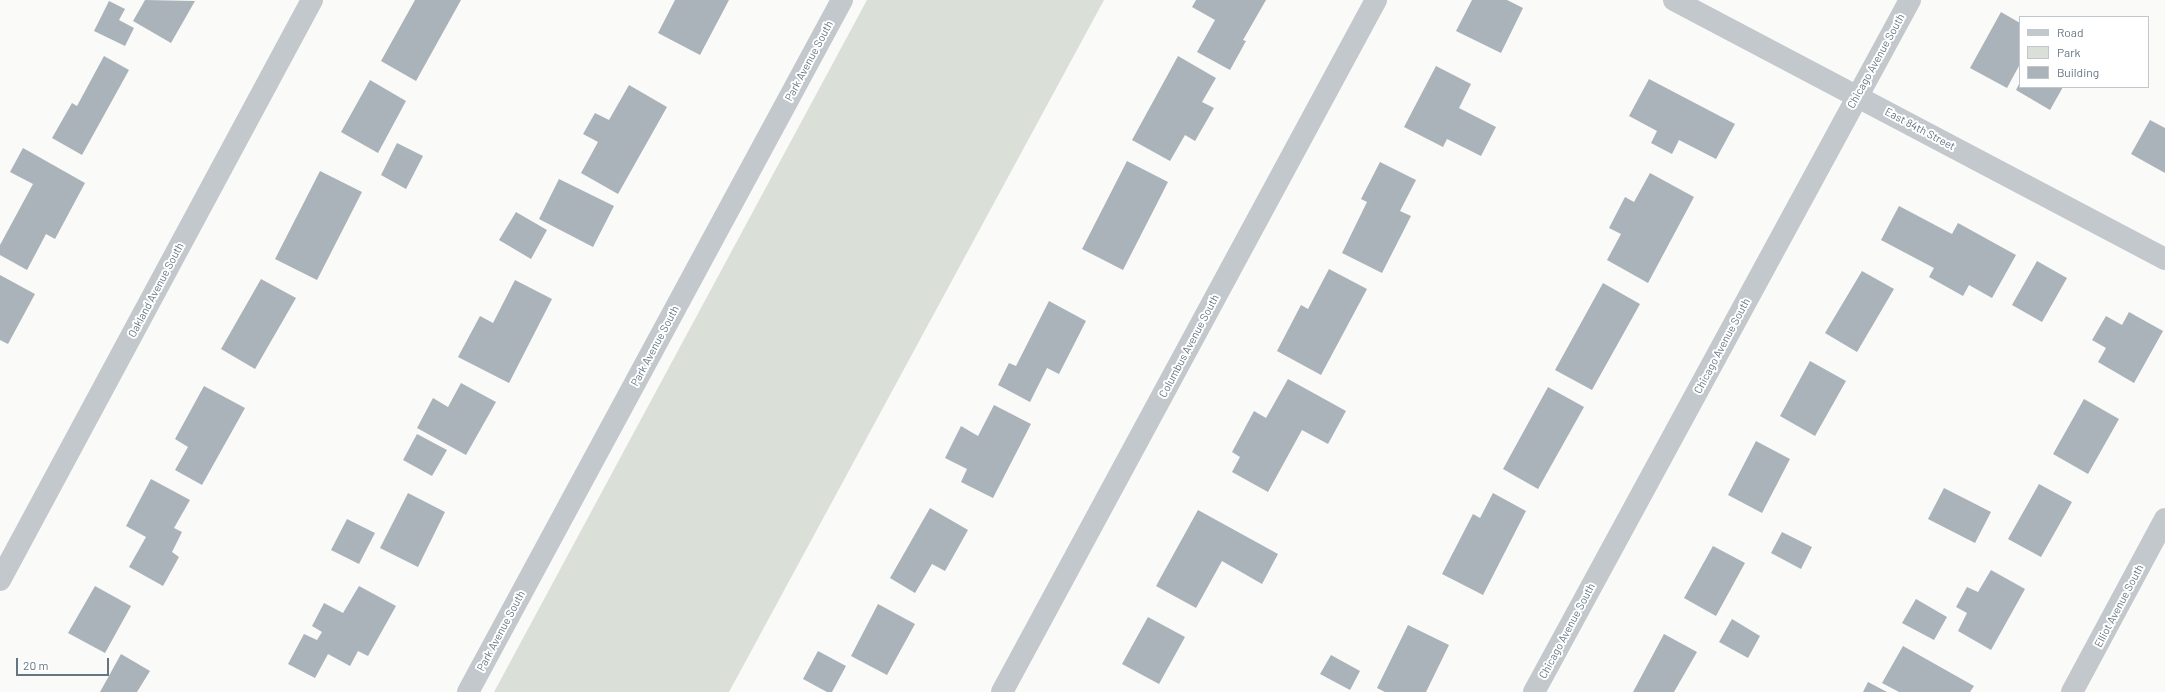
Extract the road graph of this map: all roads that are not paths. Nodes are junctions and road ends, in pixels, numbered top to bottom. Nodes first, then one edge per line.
1 (312, 0) edge
2 (842, 0) edge
3 (1376, 0) edge
4 (1674, 0) edge
5 (1910, 0) edge
6 (1857, 96) junction
7 (2165, 259) edge
8 (2165, 519) edge
9 (0, 580) edge
10 (468, 692) edge
11 (1002, 692) edge
12 (1534, 692) edge
13 (2072, 692) edge

1 - 9 street, Oakland Avenue South
2 - 10 street, Park Avenue South
3 - 11 street, Columbus Avenue South
4 - 6 street, East 84th Street
5 - 6 street, Chicago Avenue South
6 - 7 street, East 84th Street
6 - 12 street, Chicago Avenue South
8 - 13 street, Elliot Avenue South

